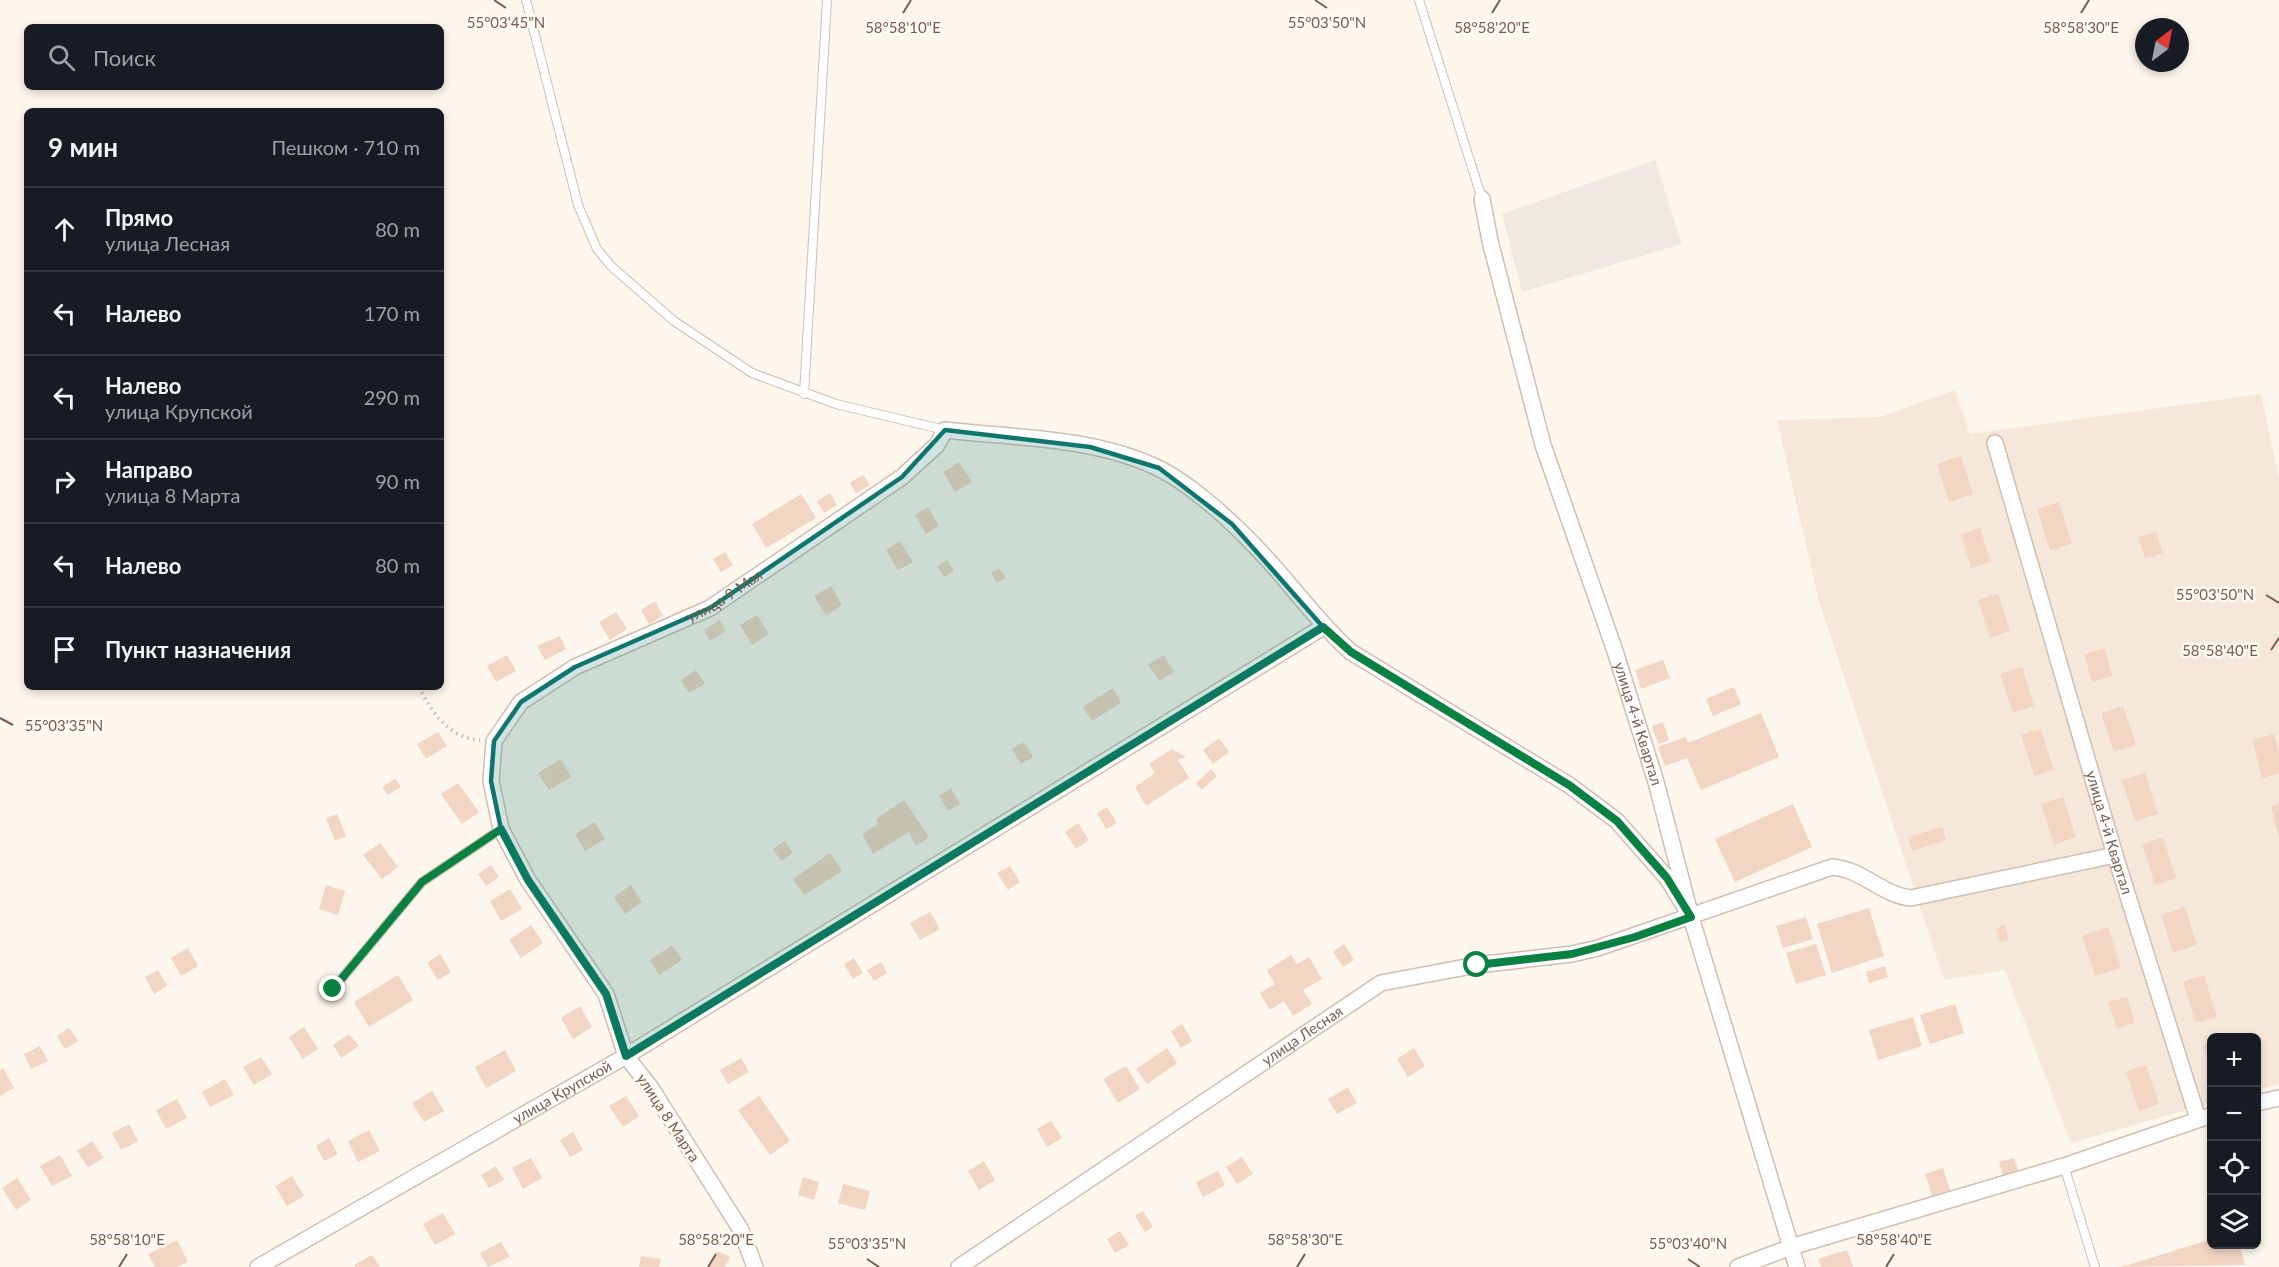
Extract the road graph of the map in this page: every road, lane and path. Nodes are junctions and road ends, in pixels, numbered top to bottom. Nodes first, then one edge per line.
1 (526, 0) edge
2 (827, 0) edge
3 (1419, 0) edge
4 (1482, 200) joint
5 (804, 394) junction
6 (945, 430) junction
7 (1995, 444) dead end
8 (1323, 627) junction
9 (421, 690) edge
10 (494, 741) junction
11 (501, 829) junction
12 (2115, 855) junction
13 (1691, 917) junction
14 (333, 989) dead end
15 (626, 1056) junction
16 (2279, 1098) edge
17 (2261, 1102) edge
18 (2205, 1117) edge
19 (2064, 1167) junction
20 (1791, 1247) junction
21 (258, 1267) edge
22 (755, 1267) edge
23 (959, 1267) edge
24 (1738, 1267) edge
25 (1797, 1267) edge
26 (2095, 1267) edge

1 - 5 lane
2 - 5 lane
3 - 4 lane
4 - 13 street, улица 4-й Квартал
5 - 6 lane
6 - 8 street
6 - 10 street, улица 9 Мая
7 - 12 street, улица 4-й Квартал
8 - 13 street
8 - 15 street, улица Крупской
9 - 10 path
10 - 11 street, улица 8 Марта
11 - 14 lane
11 - 15 street, улица 8 Марта
12 - 13 street, улица Лесная
12 - 18 street, улица 4-й Квартал
13 - 20 street, улица 4-й Квартал
13 - 23 street, улица Лесная
15 - 21 street, улица Крупской
15 - 22 street, улица 8 Марта
16 - 17 street
18 - 19 street, улица 4-й Квартал
19 - 20 street, улица 4-й Квартал
19 - 26 lane
20 - 24 street
20 - 25 street, улица 4-й Квартал

